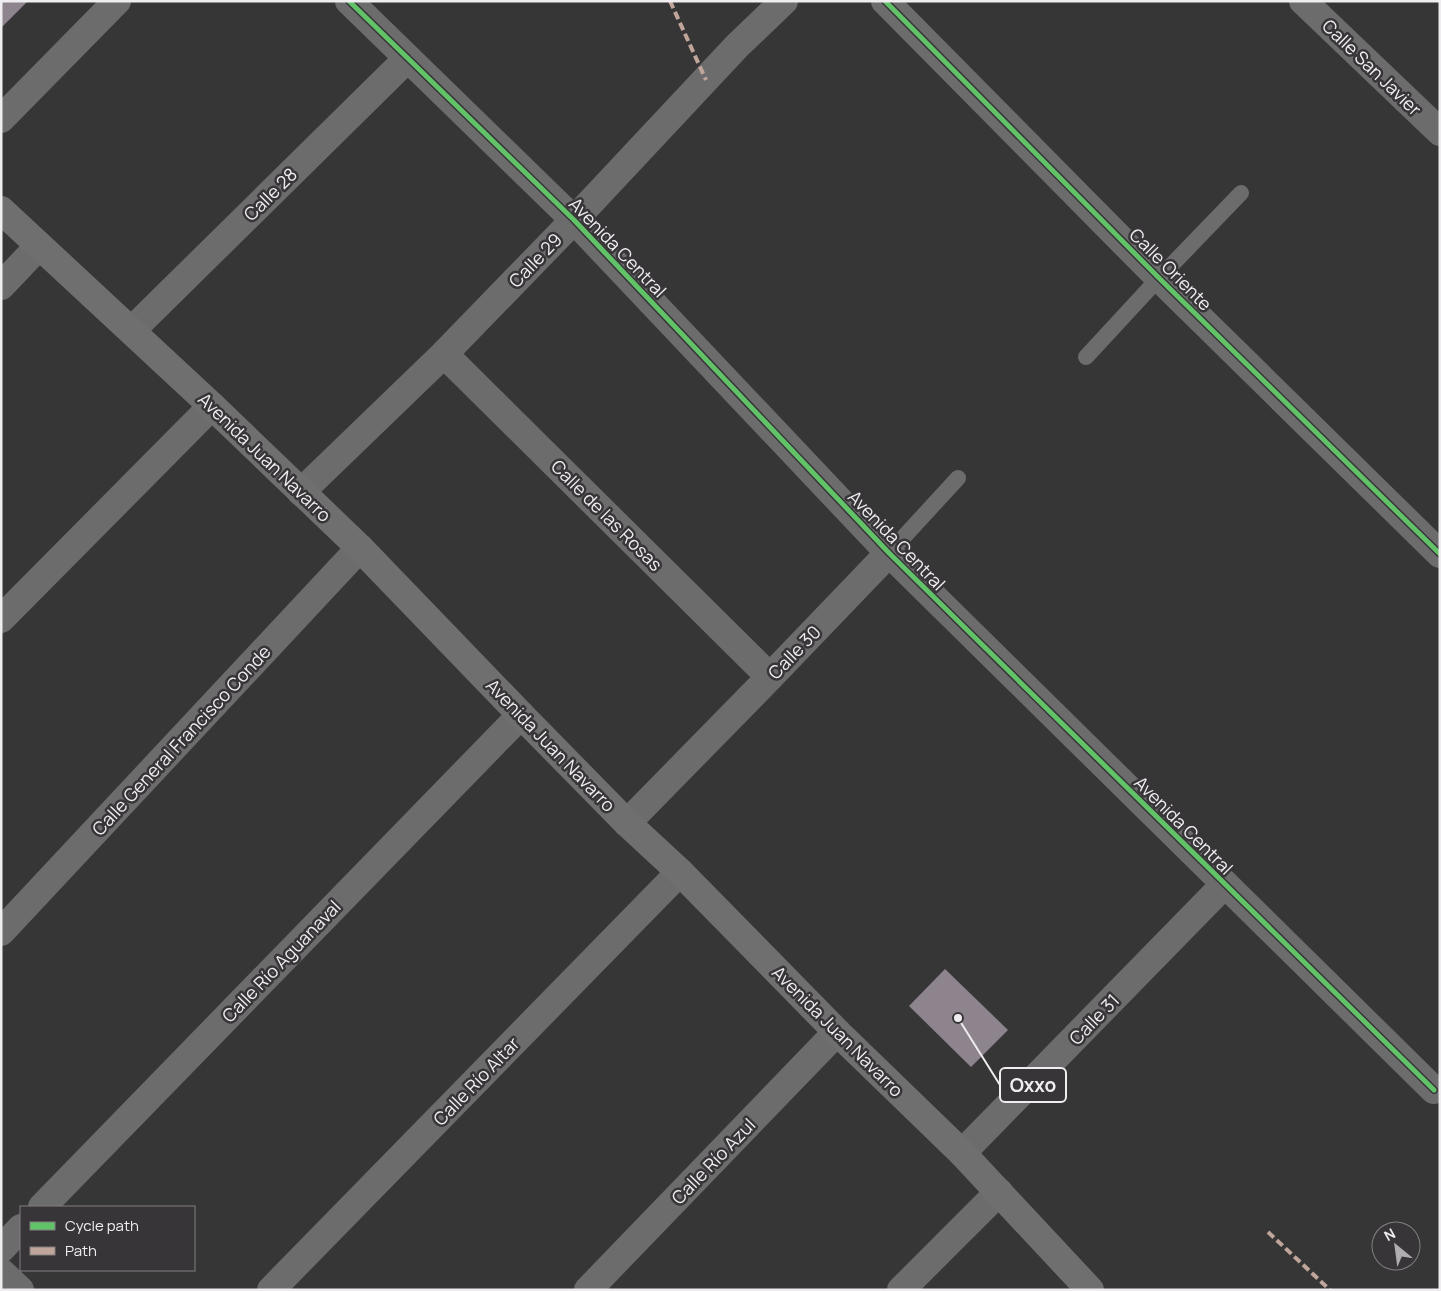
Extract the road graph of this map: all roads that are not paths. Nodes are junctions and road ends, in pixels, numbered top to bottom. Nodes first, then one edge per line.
1 (117, 1) edge
2 (349, 1) edge
3 (784, 1) edge
4 (885, 1) edge
5 (1303, 1) edge
6 (407, 59) junction
7 (1, 120) edge
8 (1440, 132) edge
9 (1241, 193) dead end
10 (1, 210) edge
11 (574, 220) junction
12 (39, 246) junction
13 (1159, 278) junction
14 (1, 286) edge
15 (132, 330) junction
16 (444, 354) junction
17 (1086, 357) dead end
18 (212, 406) junction
19 (958, 478) dead end
20 (301, 492) junction
21 (360, 548) junction
22 (889, 553) junction
23 (1440, 554) edge
24 (1, 619) edge
25 (770, 677) junction
26 (521, 715) junction
27 (627, 823) junction
28 (680, 872) junction
29 (1225, 884) junction
30 (1, 932) edge
31 (838, 1032) junction
32 (1434, 1090) dead end
33 (962, 1153) junction
34 (999, 1192) junction
35 (43, 1206) edge
36 (20, 1229) edge
37 (1, 1249) edge
38 (1, 1272) edge
39 (20, 1290) edge
40 (271, 1290) edge
41 (588, 1290) edge
42 (902, 1290) edge
43 (1090, 1290) edge

1 - 7 street
2 - 6 street, Avenida Central
3 - 11 street, Calle 29
4 - 13 street, Calle Oriente
5 - 8 street, Calle San Javier
6 - 11 street, Avenida Central
6 - 15 street, Calle 28
9 - 13 lane
10 - 12 main road, Avenida Juan Navarro
11 - 16 street, Calle 29
11 - 22 street, Avenida Central
12 - 14 street
12 - 15 main road, Avenida Juan Navarro
13 - 17 lane
13 - 23 street, Calle Oriente
15 - 18 main road, Avenida Juan Navarro
16 - 20 street, Calle 29
16 - 25 street, Calle de las Rosas
18 - 20 main road, Avenida Juan Navarro
18 - 24 street
19 - 22 lane, Calle 30
20 - 21 main road, Avenida Juan Navarro
21 - 26 main road, Avenida Juan Navarro
21 - 30 street, Calle General Francisco Conde
22 - 25 street, Calle 30
22 - 29 street, Avenida Central
25 - 27 street, Calle 30
26 - 27 main road, Avenida Juan Navarro
26 - 35 street, Calle Río Aguanaval
27 - 28 main road, Avenida Juan Navarro
28 - 31 main road, Avenida Juan Navarro
28 - 40 street, Calle Río Altar
29 - 32 street, Avenida Central
29 - 33 street, Calle 31
31 - 33 main road, Avenida Juan Navarro
31 - 41 street, Calle Río Azul
33 - 34 main road, Avenida Juan Navarro
34 - 42 street
34 - 43 main road, Avenida Juan Navarro
36 - 37 street
38 - 39 street

